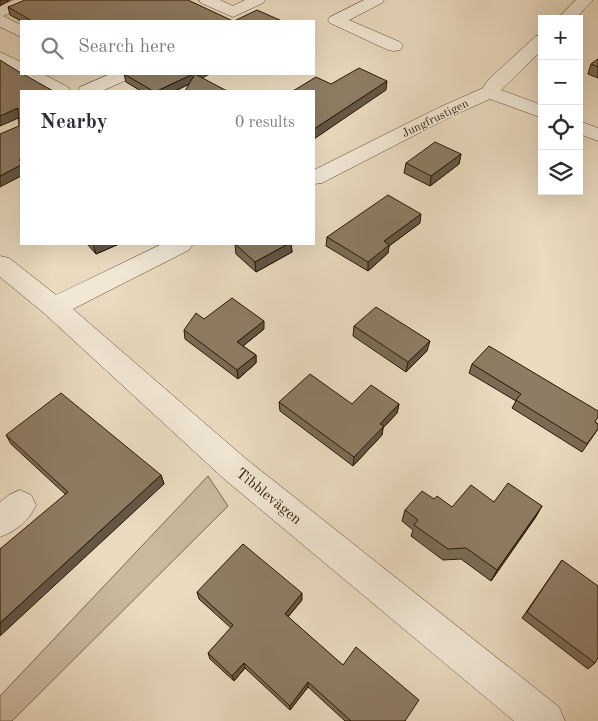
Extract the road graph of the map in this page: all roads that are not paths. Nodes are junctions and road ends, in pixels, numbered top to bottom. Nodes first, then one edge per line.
1 (27, 0) edge
2 (207, 0) edge
3 (257, 0) edge
4 (376, 0) edge
5 (585, 0) edge
6 (0, 12) edge
7 (569, 15) edge
8 (233, 16) edge
9 (0, 20) edge
10 (20, 31) edge
11 (538, 44) edge
12 (394, 46) dead end
13 (0, 57) edge
14 (20, 68) edge
15 (32, 75) edge
16 (109, 76) edge
17 (59, 90) edge
18 (88, 90) edge
19 (490, 92) junction
20 (538, 110) edge
21 (583, 128) edge
22 (598, 134) edge
23 (315, 177) edge
24 (179, 245) edge
25 (0, 264) edge
26 (54, 307) junction
27 (545, 721) edge

1 - 6 street
2 - 8 street
3 - 8 street
4 - 12 street
5 - 7 street
9 - 10 street
11 - 19 street, Jungfrustigen
13 - 14 street
15 - 17 street
16 - 18 street
19 - 20 street
19 - 23 street, Jungfrustigen
21 - 22 street
24 - 26 street
25 - 26 street, Tibblevägen
26 - 27 street, Tibblevägen

